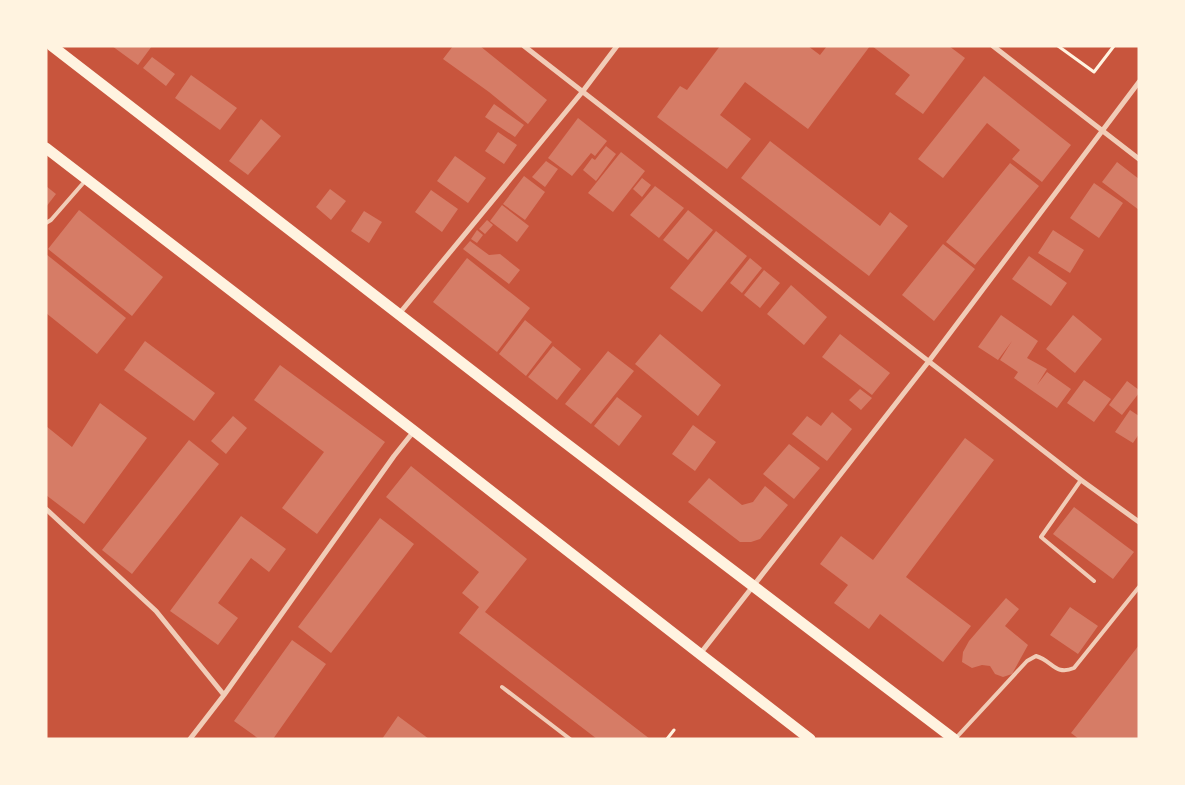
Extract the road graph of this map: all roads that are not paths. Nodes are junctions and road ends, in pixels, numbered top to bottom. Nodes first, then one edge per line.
1 (52, 46) edge
2 (524, 46) edge
3 (617, 46) edge
4 (993, 46) edge
5 (1139, 82) edge
6 (583, 91) junction
7 (1103, 131) junction
8 (46, 148) edge
9 (1139, 159) edge
10 (87, 179) junction
11 (46, 223) edge
12 (398, 315) junction
13 (929, 361) junction
14 (414, 431) junction
15 (1081, 480) junction
16 (46, 509) edge
17 (1139, 522) edge
18 (1094, 581) dead end
19 (752, 586) junction
20 (1139, 587) edge
21 (700, 654) junction
22 (502, 687) dead end
23 (224, 696) junction
24 (190, 739) edge
25 (570, 739) edge
26 (810, 739) edge
27 (954, 739) edge

1 - 12 main road
2 - 6 street
3 - 6 street
4 - 7 street
5 - 7 street
6 - 12 street
6 - 13 street
7 - 9 street
7 - 13 street
8 - 10 main road
10 - 11 lane
10 - 14 main road
12 - 19 main road
13 - 15 street
13 - 19 street
14 - 21 main road
14 - 23 street
15 - 17 street
15 - 18 lane
16 - 23 street
19 - 21 street
19 - 27 main road
20 - 27 lane
21 - 26 main road
22 - 25 lane
23 - 24 street

